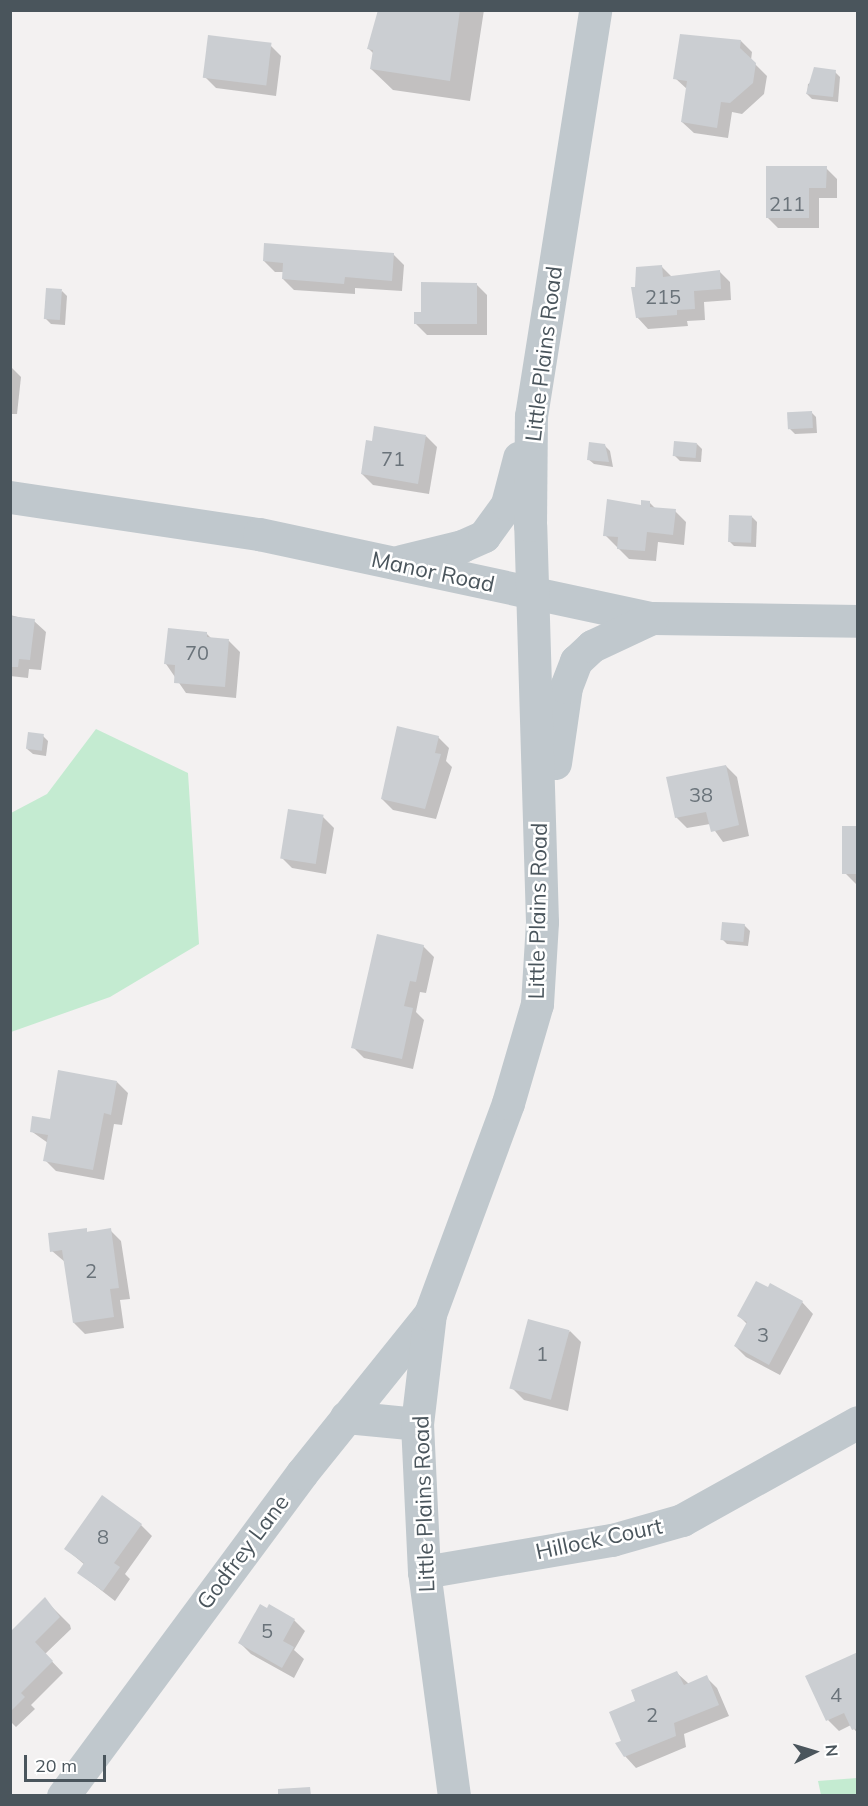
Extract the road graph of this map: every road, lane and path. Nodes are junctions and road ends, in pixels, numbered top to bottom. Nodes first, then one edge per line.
1 (595, 10) edge
2 (531, 416) junction
3 (10, 497) edge
4 (391, 563) junction
5 (535, 595) junction
6 (652, 618) junction
7 (858, 621) edge
8 (540, 841) junction
9 (430, 1314) junction
10 (346, 1417) junction
11 (858, 1422) edge
12 (417, 1424) junction
13 (424, 1572) junction
14 (63, 1796) edge
15 (454, 1796) edge

1 - 2 street, Little Plains Road
2 - 4 street
2 - 5 street, Little Plains Road
3 - 4 street, Manor Road
4 - 5 street, Manor Road
5 - 6 street, Manor Road
5 - 8 street, Little Plains Road
6 - 7 street, Manor Road
6 - 8 street
8 - 9 street, Little Plains Road
9 - 10 street, Godfrey Lane
9 - 12 street, Little Plains Road
10 - 12 street
10 - 14 street, Godfrey Lane
11 - 13 street, Hillock Court
12 - 13 street, Little Plains Road
13 - 15 street, Little Plains Road

